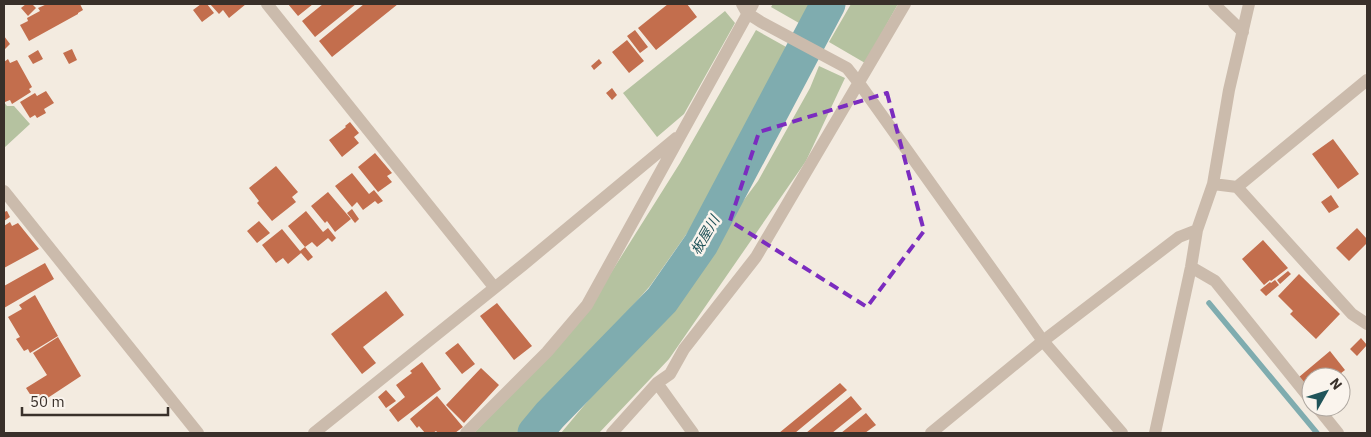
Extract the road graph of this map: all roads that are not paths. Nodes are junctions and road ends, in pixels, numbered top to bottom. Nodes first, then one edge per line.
1 (267, 4) edge
2 (904, 4) edge
3 (1214, 4) edge
4 (1249, 4) edge
5 (748, 7) edge
6 (1243, 32) junction
7 (1367, 80) edge
8 (859, 83) junction
9 (680, 135) junction
10 (1213, 184) junction
11 (1237, 187) junction
12 (4, 191) edge
13 (1197, 230) junction
14 (1191, 268) junction
15 (494, 287) junction
16 (1367, 324) edge
17 (1044, 341) junction
18 (657, 383) junction
19 (1301, 388) edge
20 (1325, 417) edge
21 (198, 433) edge
22 (314, 433) edge
23 (466, 433) edge
24 (612, 433) edge
25 (693, 433) edge
26 (931, 433) edge
27 (1122, 433) edge
28 (1154, 433) edge
29 (1338, 433) edge

1 - 15 street
2 - 8 street
3 - 6 street
4 - 6 street
5 - 8 street
5 - 9 street
6 - 10 street
7 - 11 street
8 - 17 street
8 - 18 street
9 - 15 street
9 - 23 street
10 - 11 street
10 - 13 street
11 - 16 street
12 - 21 street
13 - 14 street
13 - 17 street
14 - 19 street
14 - 28 street
15 - 22 street
17 - 26 street
17 - 27 street
18 - 24 street
18 - 25 street
20 - 29 street

